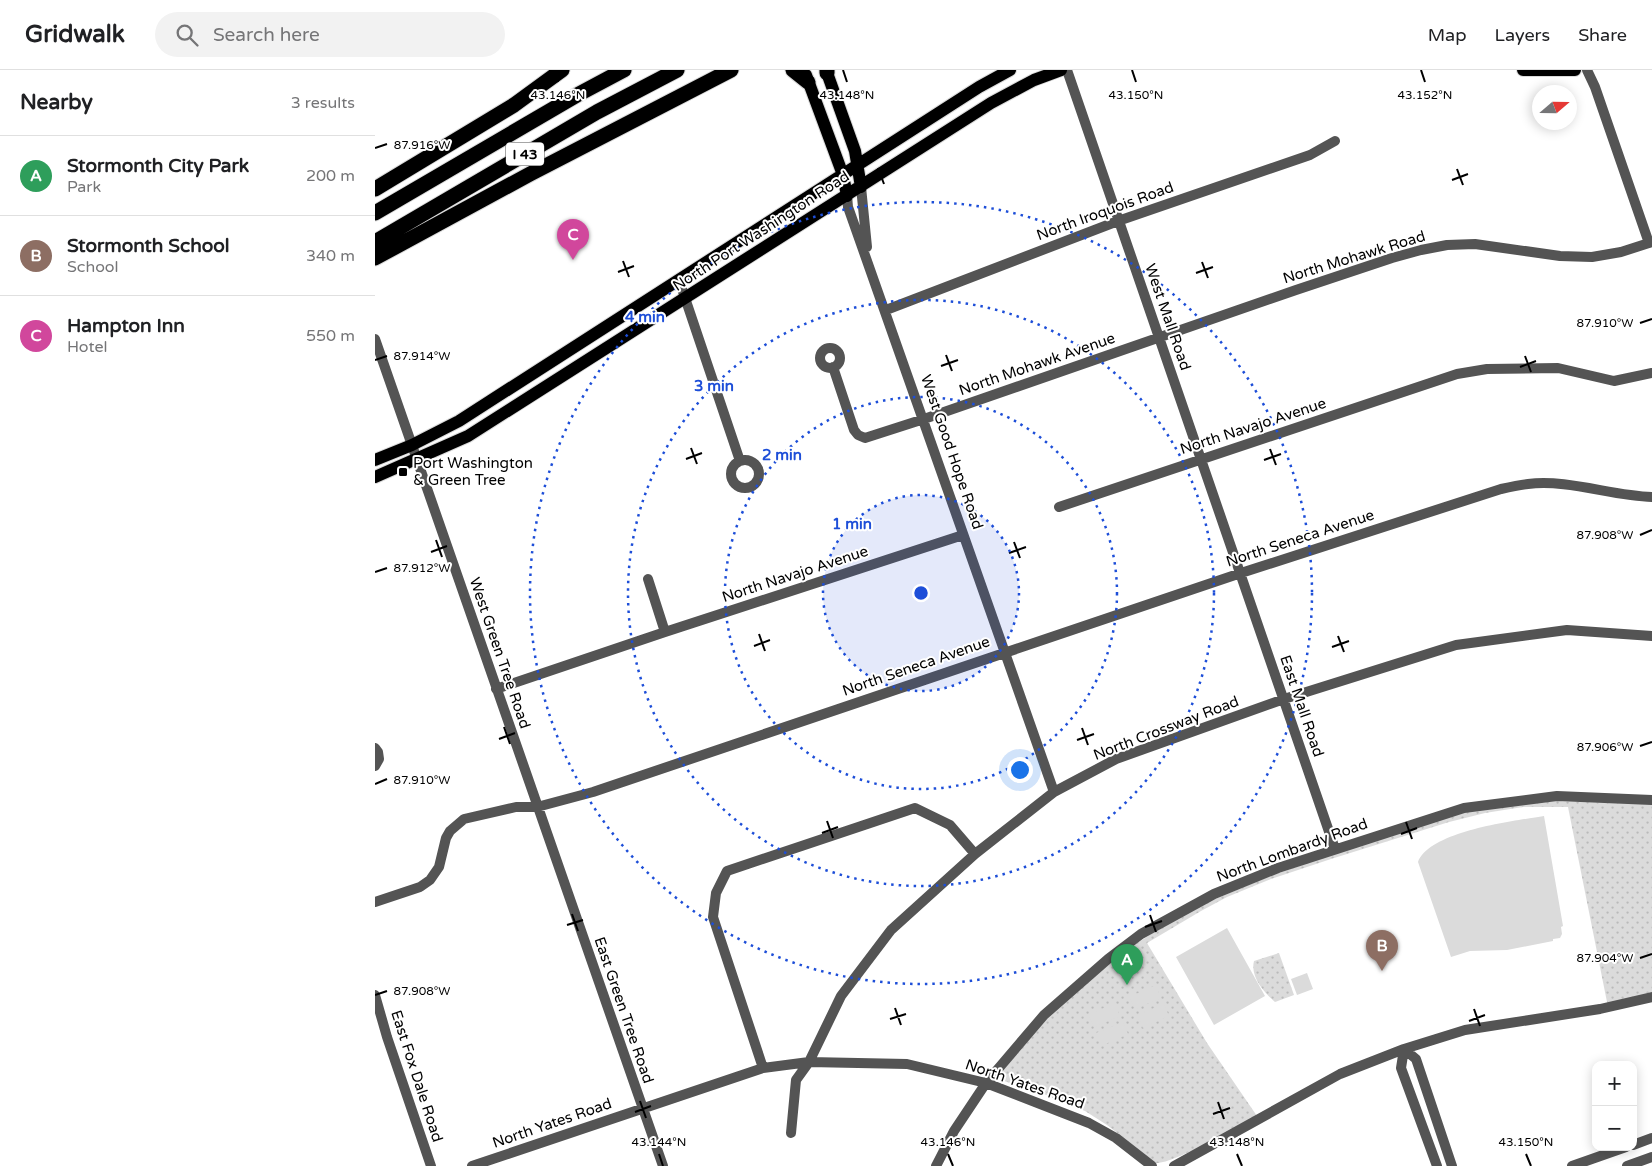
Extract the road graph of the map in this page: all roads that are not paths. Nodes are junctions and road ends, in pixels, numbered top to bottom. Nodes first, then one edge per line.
1 (562, 70) edge
2 (624, 70) edge
3 (677, 70) edge
4 (793, 70) edge
5 (1011, 70) edge
6 (1061, 70) edge
7 (1067, 70) edge
8 (1523, 70) edge
9 (1575, 70) edge
10 (1587, 70) edge
11 (731, 71) edge
12 (827, 71) edge
13 (806, 76) edge
14 (943, 110) junction
15 (954, 127) junction
16 (909, 133) junction
17 (1335, 141) dead end
18 (919, 150) junction
19 (858, 165) junction
20 (843, 175) junction
21 (861, 187) junction
22 (375, 189) edge
23 (847, 196) junction
24 (375, 213) edge
25 (1118, 221) junction
26 (375, 242) edge
27 (1651, 242) edge
28 (375, 258) edge
29 (869, 263) junction
30 (679, 280) junction
31 (685, 299) junction
32 (886, 310) junction
33 (622, 316) junction
34 (631, 334) junction
35 (1159, 338) junction
36 (375, 339) edge
37 (833, 367) dead end
38 (1652, 373) edge
39 (924, 419) junction
40 (459, 421) junction
41 (468, 436) junction
42 (412, 445) junction
43 (375, 460) edge
44 (416, 460) junction
45 (1201, 460) junction
46 (740, 461) dead end
47 (375, 477) edge
48 (1652, 497) edge
49 (1059, 507) dead end
50 (963, 535) junction
51 (1241, 573) junction
52 (648, 579) dead end
53 (665, 632) junction
54 (1652, 636) edge
55 (1005, 651) junction
56 (496, 689) junction
57 (1284, 699) junction
58 (375, 748) edge
59 (375, 766) edge
60 (1054, 792) junction
61 (1652, 800) edge
62 (537, 807) junction
63 (1335, 849) junction
64 (975, 854) junction
65 (375, 902) edge
66 (375, 995) edge
67 (1652, 997) edge
68 (1404, 1049) junction
69 (809, 1062) junction
70 (763, 1068) junction
71 (986, 1083) junction
72 (643, 1108) junction
73 (791, 1133) dead end
74 (1652, 1138) edge
75 (1637, 1144) edge
76 (1618, 1151) edge
77 (1652, 1157) edge
78 (1592, 1163) edge
79 (431, 1166) edge
80 (472, 1166) edge
81 (663, 1166) edge
82 (936, 1166) edge
83 (1152, 1166) edge
84 (1173, 1166) edge
85 (1437, 1166) edge
86 (1452, 1166) edge
87 (1573, 1166) edge
88 (1627, 1166) edge

1 - 22 highway
2 - 24 highway, I 43
3 - 26 highway, I 43
4 - 13 highway
5 - 14 main road, North Port Washington Road
6 - 15 main road, North Port Washington Road
7 - 25 street, West Mall Road
8 - 9 main road
10 - 27 street
11 - 28 highway
12 - 19 main road, West Good Hope Road
13 - 20 main road, West Good Hope Road
14 - 15 main road
14 - 16 main road, North Port Washington Road
15 - 18 main road, North Port Washington Road
16 - 18 main road
16 - 19 main road, North Port Washington Road
17 - 25 street, North Iroquois Road
18 - 21 main road, North Port Washington Road
19 - 20 main road, North Port Washington Road
19 - 21 main road, West Good Hope Road
20 - 23 main road, West Good Hope Road
20 - 30 main road, North Port Washington Road
21 - 23 main road, North Port Washington Road
21 - 29 street, West Good Hope Road
23 - 29 street, West Good Hope Road
23 - 31 main road, North Port Washington Road
25 - 32 street, North Iroquois Road
25 - 35 street, West Mall Road
27 - 35 street, North Mohawk Road
29 - 32 street, West Good Hope Road
30 - 31 street
30 - 33 main road, North Port Washington Road
31 - 34 main road, North Port Washington Road
31 - 46 street
32 - 39 street, West Good Hope Road
33 - 34 main road
33 - 40 main road, North Port Washington Road
34 - 41 main road, North Port Washington Road
35 - 39 street, North Mohawk Avenue
35 - 45 street, West Mall Road
36 - 42 street, West Green Tree Road
37 - 39 street, North Mohawk Avenue
38 - 45 street, North Navajo Avenue
39 - 50 street, West Good Hope Road
40 - 41 main road
40 - 42 main road, North Port Washington Road
41 - 44 main road, North Port Washington Road
42 - 43 main road, North Port Washington Road
42 - 44 street, West Green Tree Road
44 - 47 main road, North Port Washington Road
44 - 56 street, West Green Tree Road
45 - 49 street, North Navajo Avenue
45 - 51 street, West Mall Road
48 - 51 street, North Seneca Avenue
50 - 53 street, North Navajo Avenue
50 - 55 street, West Good Hope Road
51 - 55 street, North Seneca Avenue
51 - 57 street, East Mall Road
52 - 53 street
53 - 56 street, North Navajo Avenue
54 - 57 street, North Crossway Road
55 - 60 street, West Good Hope Road
55 - 62 street, North Seneca Avenue
56 - 62 street, West Green Tree Road
57 - 60 street, North Crossway Road
57 - 63 street, East Mall Road
58 - 59 street
60 - 64 street, North Crossway Road
61 - 63 street, North Lombardy Road
62 - 65 street, North Seneca Avenue
62 - 72 street, East Green Tree Road
63 - 71 street, North Lombardy Road
64 - 69 street, North Crossway Road
64 - 70 street
66 - 79 street, East Fox Dale Road
67 - 68 street
68 - 84 street
68 - 85 street
68 - 86 street
69 - 70 street, North Yates Road
69 - 71 street, North Yates Road
69 - 73 street, North Crossway Road
70 - 72 street, North Yates Road
71 - 82 street, North Lombardy Road
71 - 83 street, North Yates Road
72 - 80 street, North Yates Road
72 - 81 street, East Green Tree Road
74 - 75 street
76 - 78 street
77 - 88 street
78 - 87 street

